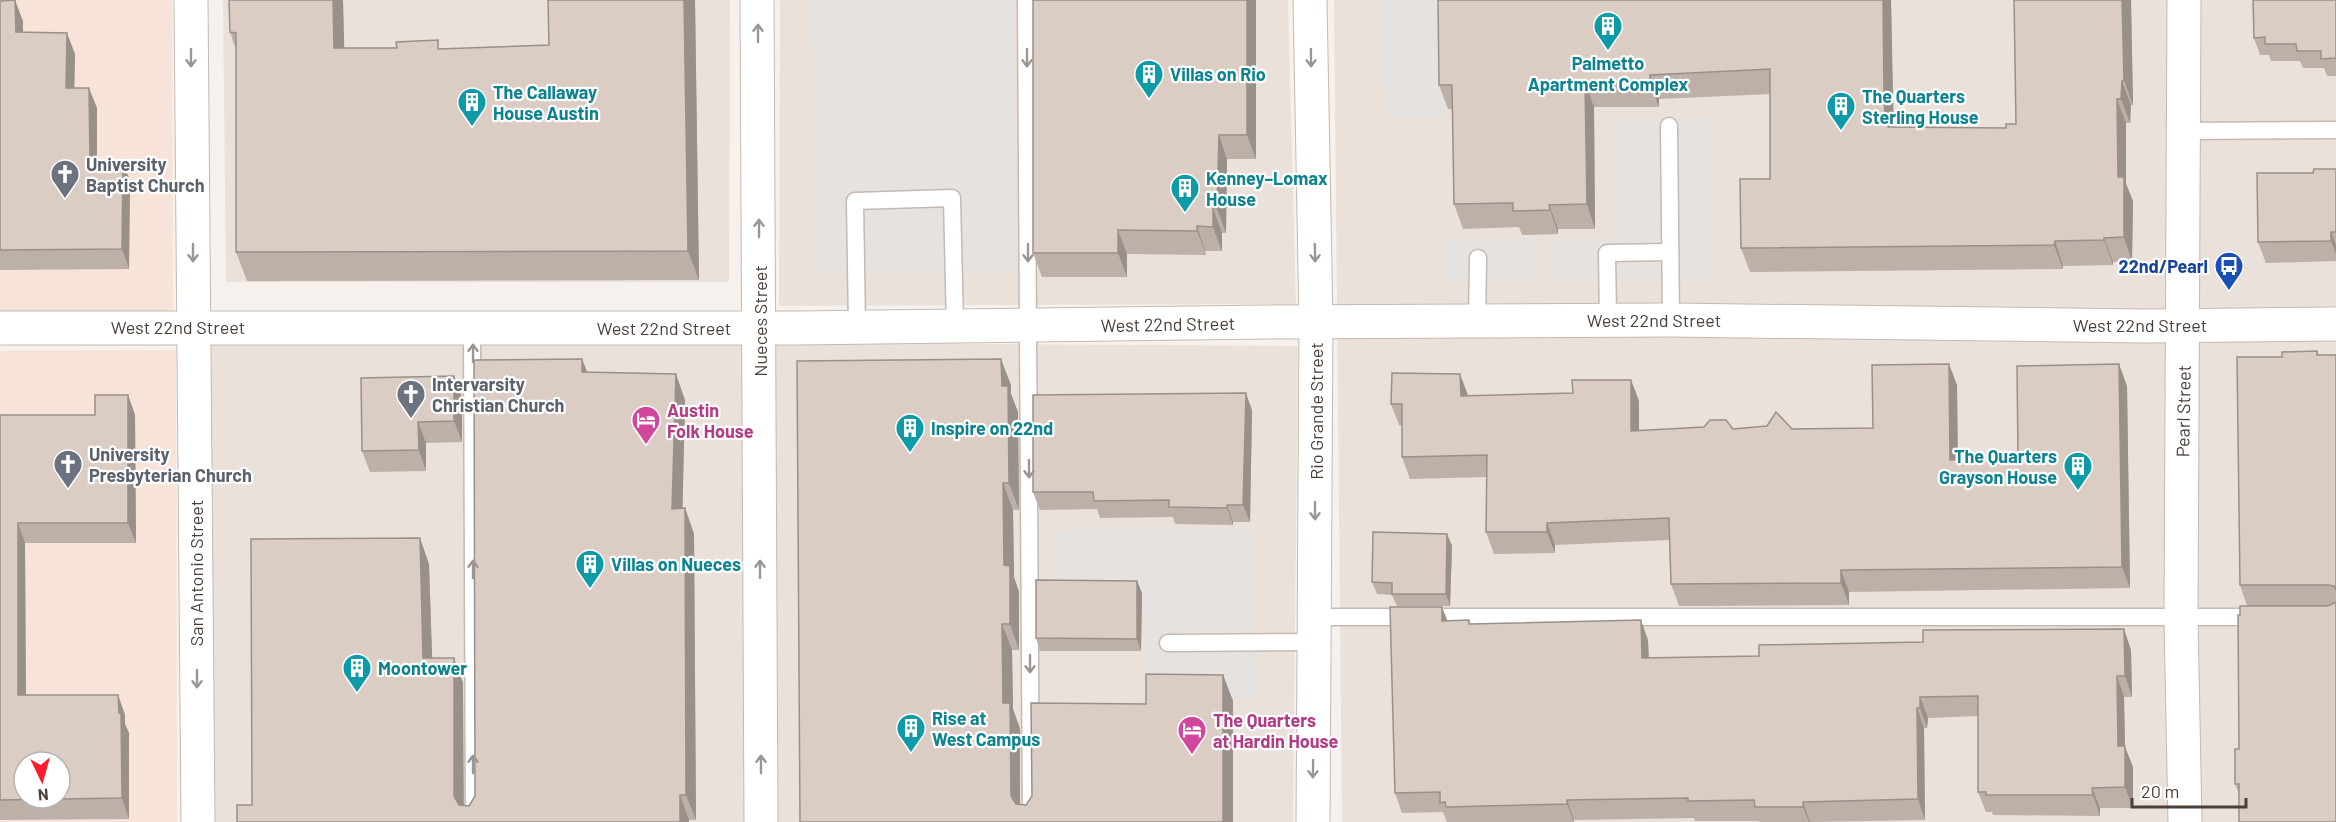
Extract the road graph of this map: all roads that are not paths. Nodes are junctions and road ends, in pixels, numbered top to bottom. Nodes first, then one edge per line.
1 (191, 0) edge
2 (757, 0) edge
3 (1026, 0) edge
4 (1310, 0) edge
5 (2184, 0) edge
6 (1669, 126) dead end
7 (2336, 130) edge
8 (2183, 131) junction
9 (1670, 252) junction
10 (1478, 258) dead end
11 (1608, 320) junction
12 (1671, 320) junction
13 (1477, 321) junction
14 (1316, 322) junction
15 (2336, 324) edge
16 (955, 326) junction
17 (1028, 326) junction
18 (2184, 326) junction
19 (194, 327) junction
20 (472, 327) junction
21 (857, 327) junction
22 (0, 328) edge
23 (760, 328) junction
24 (2278, 617) edge
25 (2181, 618) junction
26 (1315, 630) junction
27 (1168, 643) dead end
28 (198, 822) edge
29 (474, 822) edge
30 (761, 822) edge
31 (1031, 822) edge
32 (1313, 822) edge
33 (2185, 822) edge

1 -> 19 street, San Antonio Street
23 -> 2 street, Nueces Street
3 -> 17 lane
4 -> 14 street, Rio Grande Street
5 - 8 street, Pearl Street
6 - 9 lane
7 - 8 lane
8 - 18 street, Pearl Street
9 - 11 lane
9 - 12 lane
10 - 13 lane
11 - 12 street, West 22nd Street
11 - 13 street, West 22nd Street
12 - 18 street, West 22nd Street
13 - 14 street, West 22nd Street
14 - 17 street, West 22nd Street
14 -> 26 street, Rio Grande Street
15 - 18 street, West 22nd Street
16 - 17 street, West 22nd Street
16 - 21 street, West 22nd Street
16 - 21 lane
17 -> 31 lane
18 - 25 street, Pearl Street
19 - 20 street, West 22nd Street
19 - 22 street, West 22nd Street
19 -> 28 street, San Antonio Street
20 - 23 street, West 22nd Street
29 -> 20 lane
21 - 23 street, West 22nd Street
30 -> 23 street, Nueces Street
24 - 25 lane
25 - 26 lane
25 - 33 street, Pearl Street
26 - 27 lane
26 -> 32 street, Rio Grande Street

